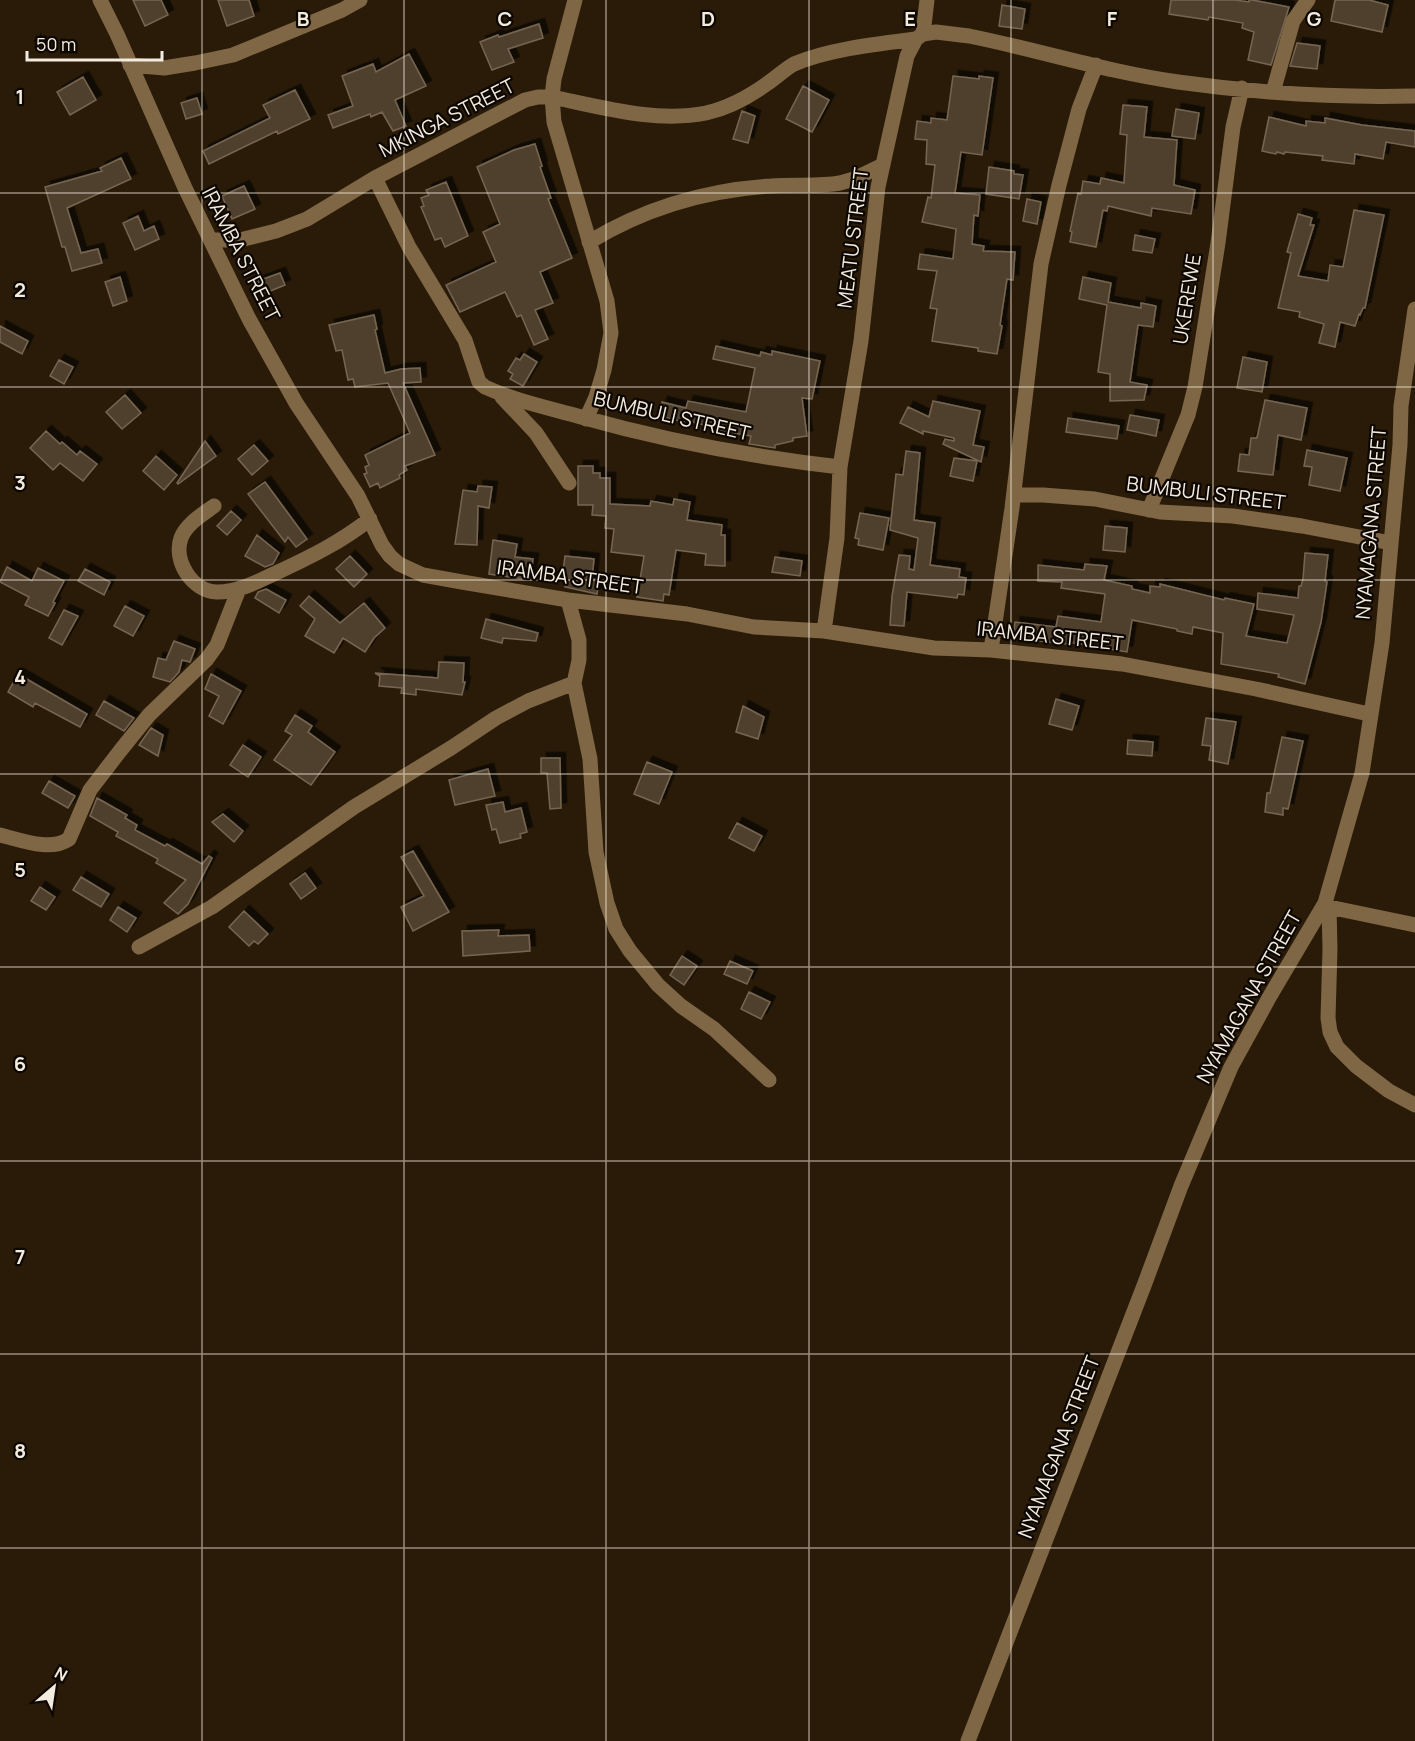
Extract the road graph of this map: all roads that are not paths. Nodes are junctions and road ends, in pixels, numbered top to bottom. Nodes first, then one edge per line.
1 (100, 0) edge
2 (360, 0) edge
3 (575, 0) edge
4 (927, 0) edge
5 (1308, 0) edge
6 (919, 36) junction
7 (130, 65) junction
8 (1096, 65) junction
9 (1242, 88) junction
10 (1273, 92) junction
11 (1415, 96) edge
12 (552, 97) junction
13 (883, 165) junction
14 (375, 178) junction
15 (211, 240) junction
16 (589, 242) junction
17 (1415, 309) edge
18 (497, 393) junction
19 (586, 419) junction
20 (840, 467) junction
21 (569, 483) dead end
22 (1014, 495) junction
23 (214, 506) dead end
24 (1149, 510) junction
25 (370, 519) junction
26 (1391, 543) junction
27 (239, 589) junction
28 (568, 600) junction
29 (824, 631) junction
30 (991, 650) junction
31 (574, 683) junction
32 (1369, 714) junction
33 (0, 835) edge
34 (1327, 905) junction
35 (1415, 925) edge
36 (139, 947) dead end
37 (769, 1080) dead end
38 (1415, 1105) edge
39 (968, 1741) edge

1 - 7 street, IRAMBA STREET
2 - 7 street
3 - 12 street
4 - 6 street, MEATU STREET
5 - 10 street
6 - 8 street
6 - 12 street, MKINGA STREET
6 - 13 street, MEATU STREET
7 - 15 street, IRAMBA STREET
8 - 9 street
8 - 22 street
9 - 10 street
9 - 24 street, UKEREWE
10 - 11 street
12 - 14 street, MKINGA STREET
12 - 16 street
13 - 16 street
13 - 20 street, MEATU STREET
14 - 15 street, MKINGA STREET
14 - 18 street, BUMBULI STREET
15 - 25 street, IRAMBA STREET
16 - 19 street
17 - 26 street, NYAMAGANA STREET
18 - 19 street, BUMBULI STREET
18 - 21 street, BUMBULI STREET
19 - 20 street, BUMBULI STREET
20 - 29 street, MEATU STREET
22 - 24 street, BUMBULI STREET
22 - 30 street
23 - 27 street
24 - 26 street, BUMBULI STREET
25 - 27 street
25 - 28 street, IRAMBA STREET
26 - 32 street, NYAMAGANA STREET
27 - 33 street
28 - 29 street, IRAMBA STREET
28 - 31 street
29 - 30 street, IRAMBA STREET
30 - 32 street, IRAMBA STREET
31 - 36 street
31 - 37 street
32 - 34 street, NYAMAGANA STREET
34 - 35 street
34 - 38 street
34 - 39 street, NYAMAGANA STREET

